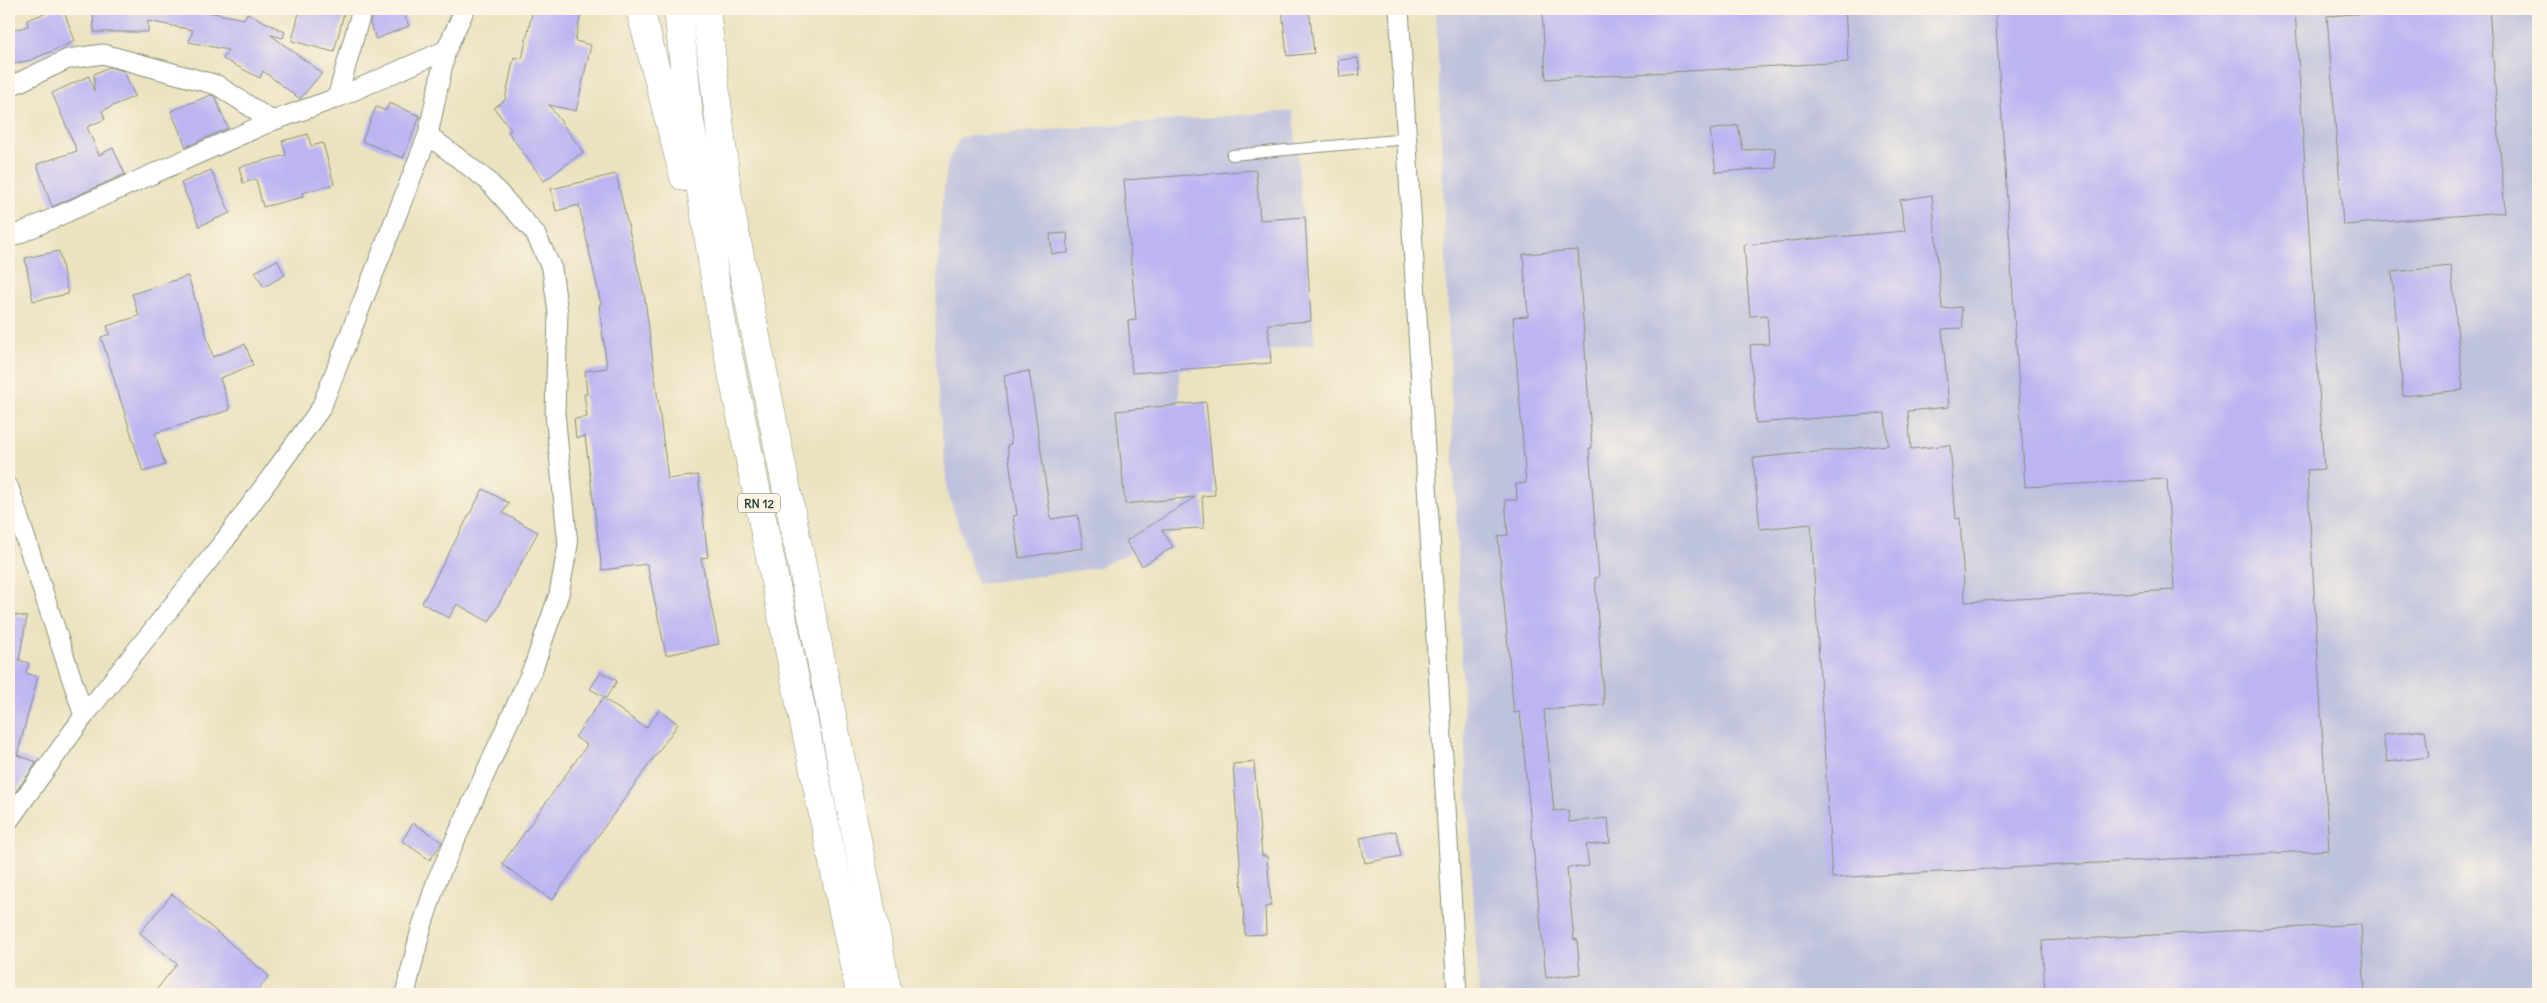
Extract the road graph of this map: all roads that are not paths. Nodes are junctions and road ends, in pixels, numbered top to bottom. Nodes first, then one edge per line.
1 (362, 9) edge
2 (465, 9) edge
3 (640, 9) edge
4 (678, 9) edge
5 (706, 9) edge
6 (1399, 9) edge
7 (446, 50) junction
8 (9, 87) edge
9 (337, 98) junction
10 (272, 121) junction
11 (428, 134) junction
12 (1406, 139) junction
13 (1232, 155) dead end
14 (9, 238) edge
15 (711, 243) junction
16 (9, 488) edge
17 (84, 716) junction
18 (9, 820) edge
19 (405, 994) edge
20 (860, 994) edge
21 (888, 994) edge
22 (1457, 994) edge

1 - 9 street
2 - 7 street
3 - 15 highway
4 - 15 highway, RN 12
5 - 21 highway, RN 12
6 - 12 street
7 - 9 street
7 - 11 street
8 - 10 street
9 - 10 street
10 - 14 street
11 - 17 street
11 - 19 street
12 - 13 lane
12 - 22 street
15 - 20 highway, RN 12
16 - 17 street
17 - 18 street

